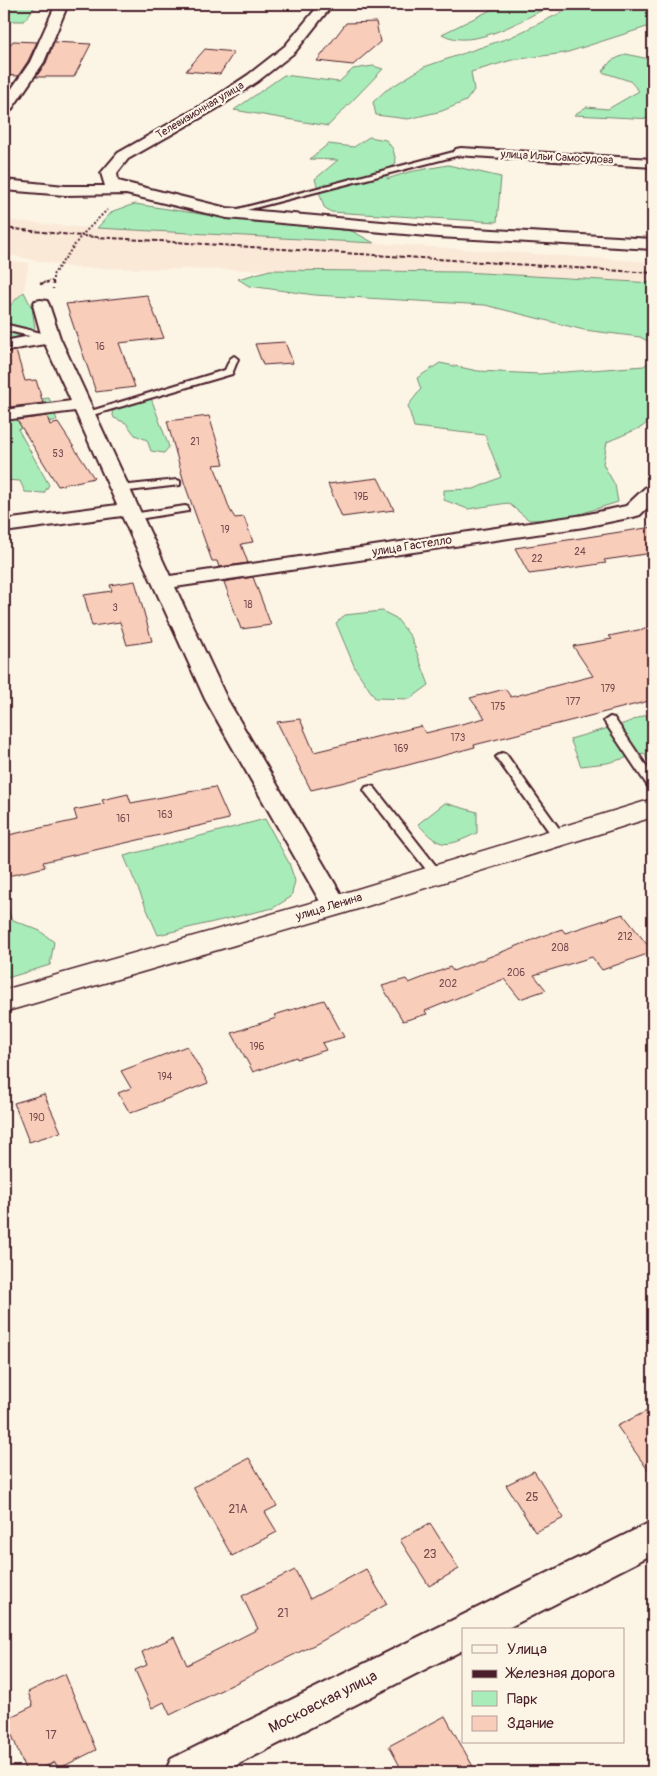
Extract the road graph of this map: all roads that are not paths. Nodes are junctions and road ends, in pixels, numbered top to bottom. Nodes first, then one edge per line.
1 (62, 4) edge
2 (327, 4) edge
3 (4, 110) edge
4 (461, 152) joint
5 (653, 163) edge
6 (4, 185) edge
7 (126, 190) junction
8 (227, 213) junction
9 (653, 244) edge
10 (41, 305) road end
11 (4, 327) edge
12 (51, 338) junction
13 (4, 346) edge
14 (234, 359) dead end
15 (84, 409) junction
16 (4, 415) edge
17 (177, 483) dead end
18 (653, 491) edge
19 (127, 505) junction
20 (185, 509) dead end
21 (4, 526) edge
22 (163, 583) junction
23 (610, 721) dead end
24 (502, 757) dead end
25 (653, 785) edge
26 (370, 790) dead end
27 (653, 808) edge
28 (559, 836) junction
29 (436, 874) junction
30 (335, 906) junction
31 (4, 1001) edge
32 (653, 1537) edge
33 (471, 1628) edge
34 (462, 1633) edge
35 (184, 1772) edge

1 - 3 street
2 - 7 street, Телевизионная улица
4 - 5 street, улица Ильи Самосудова
4 - 8 lane
6 - 7 street
7 - 8 street
8 - 9 street
10 - 12 street
11 - 12 lane
12 - 13 street
12 - 15 street
14 - 15 lane
15 - 16 street
15 - 19 street
17 - 19 lane
18 - 22 street, улица Гастелло
19 - 20 lane
19 - 21 street
19 - 22 street
22 - 30 street
23 - 25 lane
24 - 28 lane
26 - 29 lane
27 - 28 main road, улица Ленина
28 - 29 main road, улица Ленина
29 - 30 main road, улица Ленина
30 - 31 main road, улица Ленина
32 - 33 street
34 - 35 street, Московская улица

